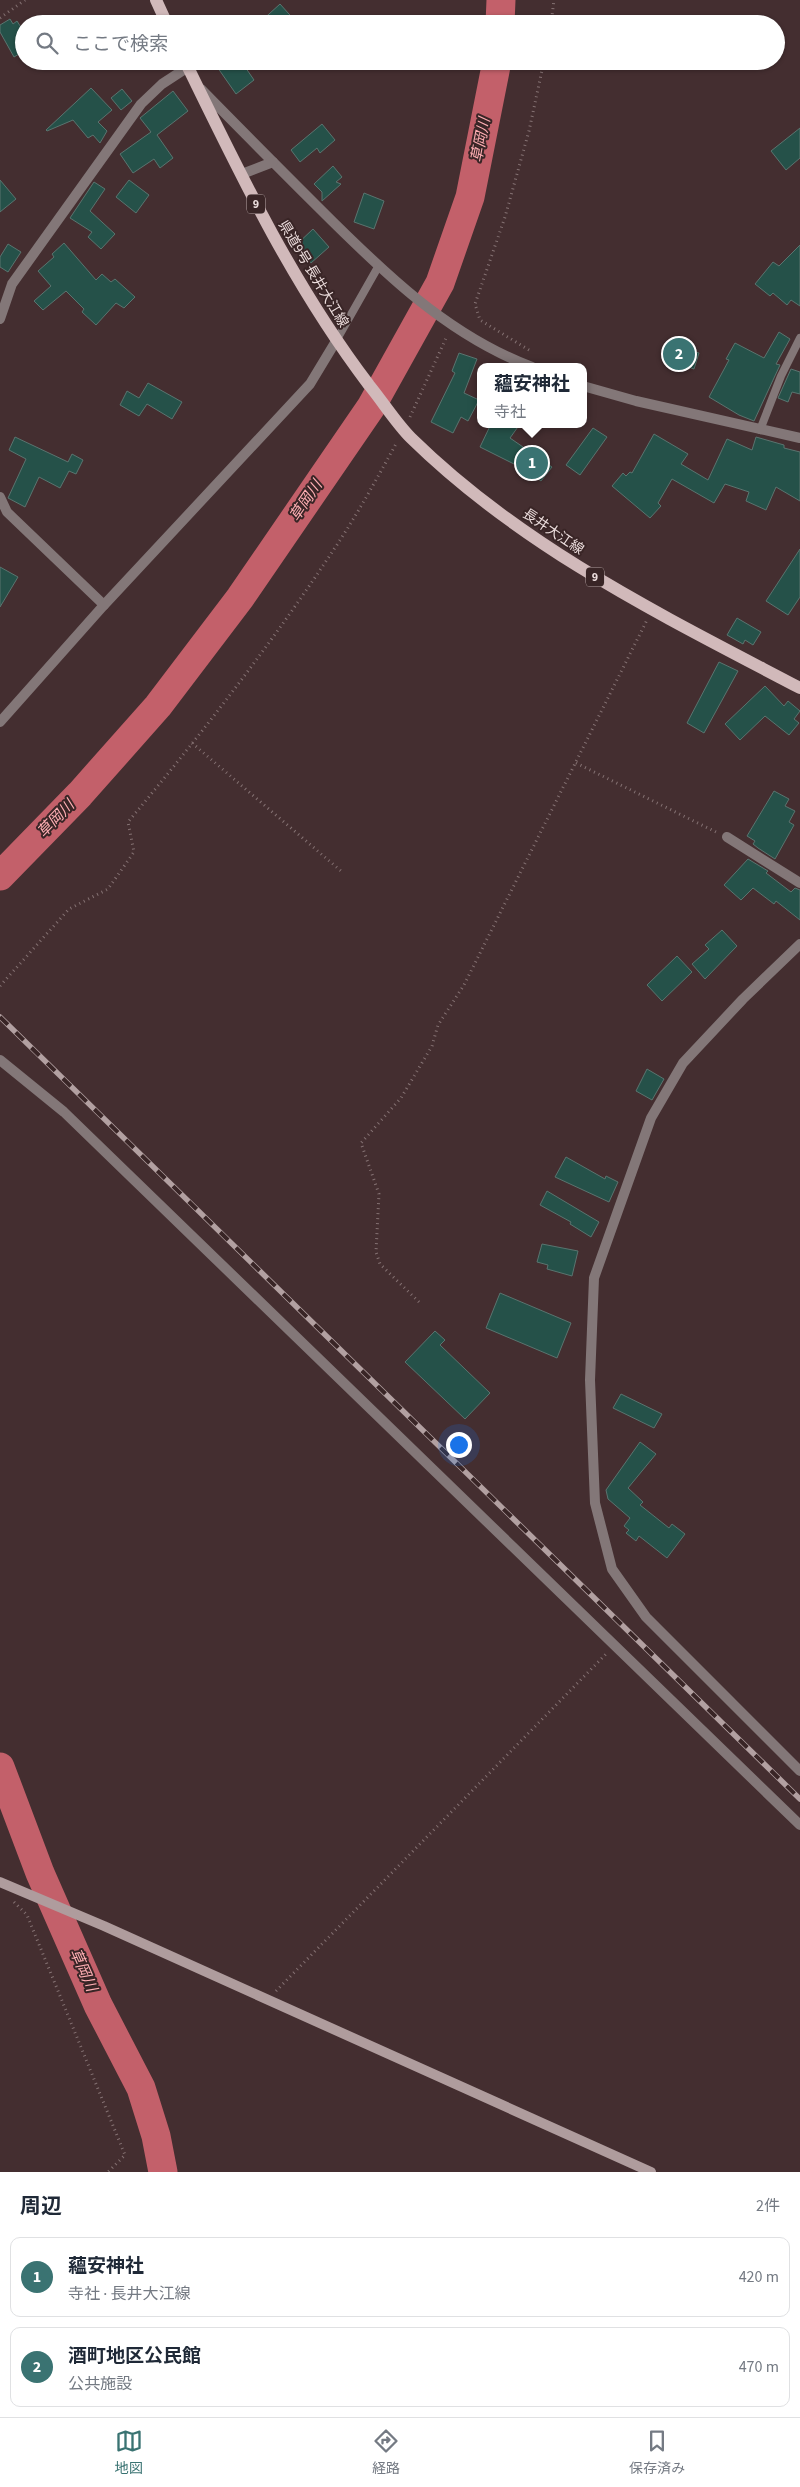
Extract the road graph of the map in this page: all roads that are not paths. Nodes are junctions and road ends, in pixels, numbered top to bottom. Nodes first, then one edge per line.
1 (156, 0) edge
2 (163, 15) edge
3 (180, 70) edge
4 (190, 70) edge
5 (199, 86) junction
6 (273, 162) junction
7 (242, 174) junction
8 (379, 268) junction
9 (0, 318) edge
10 (800, 338) edge
11 (336, 341) junction
12 (521, 363) edge
13 (587, 387) edge
14 (760, 430) junction
15 (800, 438) edge
16 (0, 497) edge
17 (104, 605) junction
18 (800, 688) edge
19 (0, 722) edge
20 (727, 837) road end
21 (800, 883) edge
22 (800, 944) edge
23 (0, 1060) edge
24 (800, 1772) edge
25 (800, 1825) edge
26 (0, 1882) edge
27 (651, 2172) edge

1 - 2 main road
3 - 9 street
4 - 5 main road, 県道9号 長井大江線 / 9
5 - 6 street
5 - 7 main road, 県道9号 長井大江線 / 9
6 - 7 street
6 - 8 street
7 - 11 main road, 県道9号 長井大江線 / 9
8 - 11 lane
8 - 12 street
10 - 14 lane
11 - 17 street
11 - 18 main road, 長井大江線 / 9
13 - 14 street
14 - 15 street
16 - 17 street
17 - 19 street
20 - 21 street
22 - 24 street
23 - 25 street
26 - 27 street

